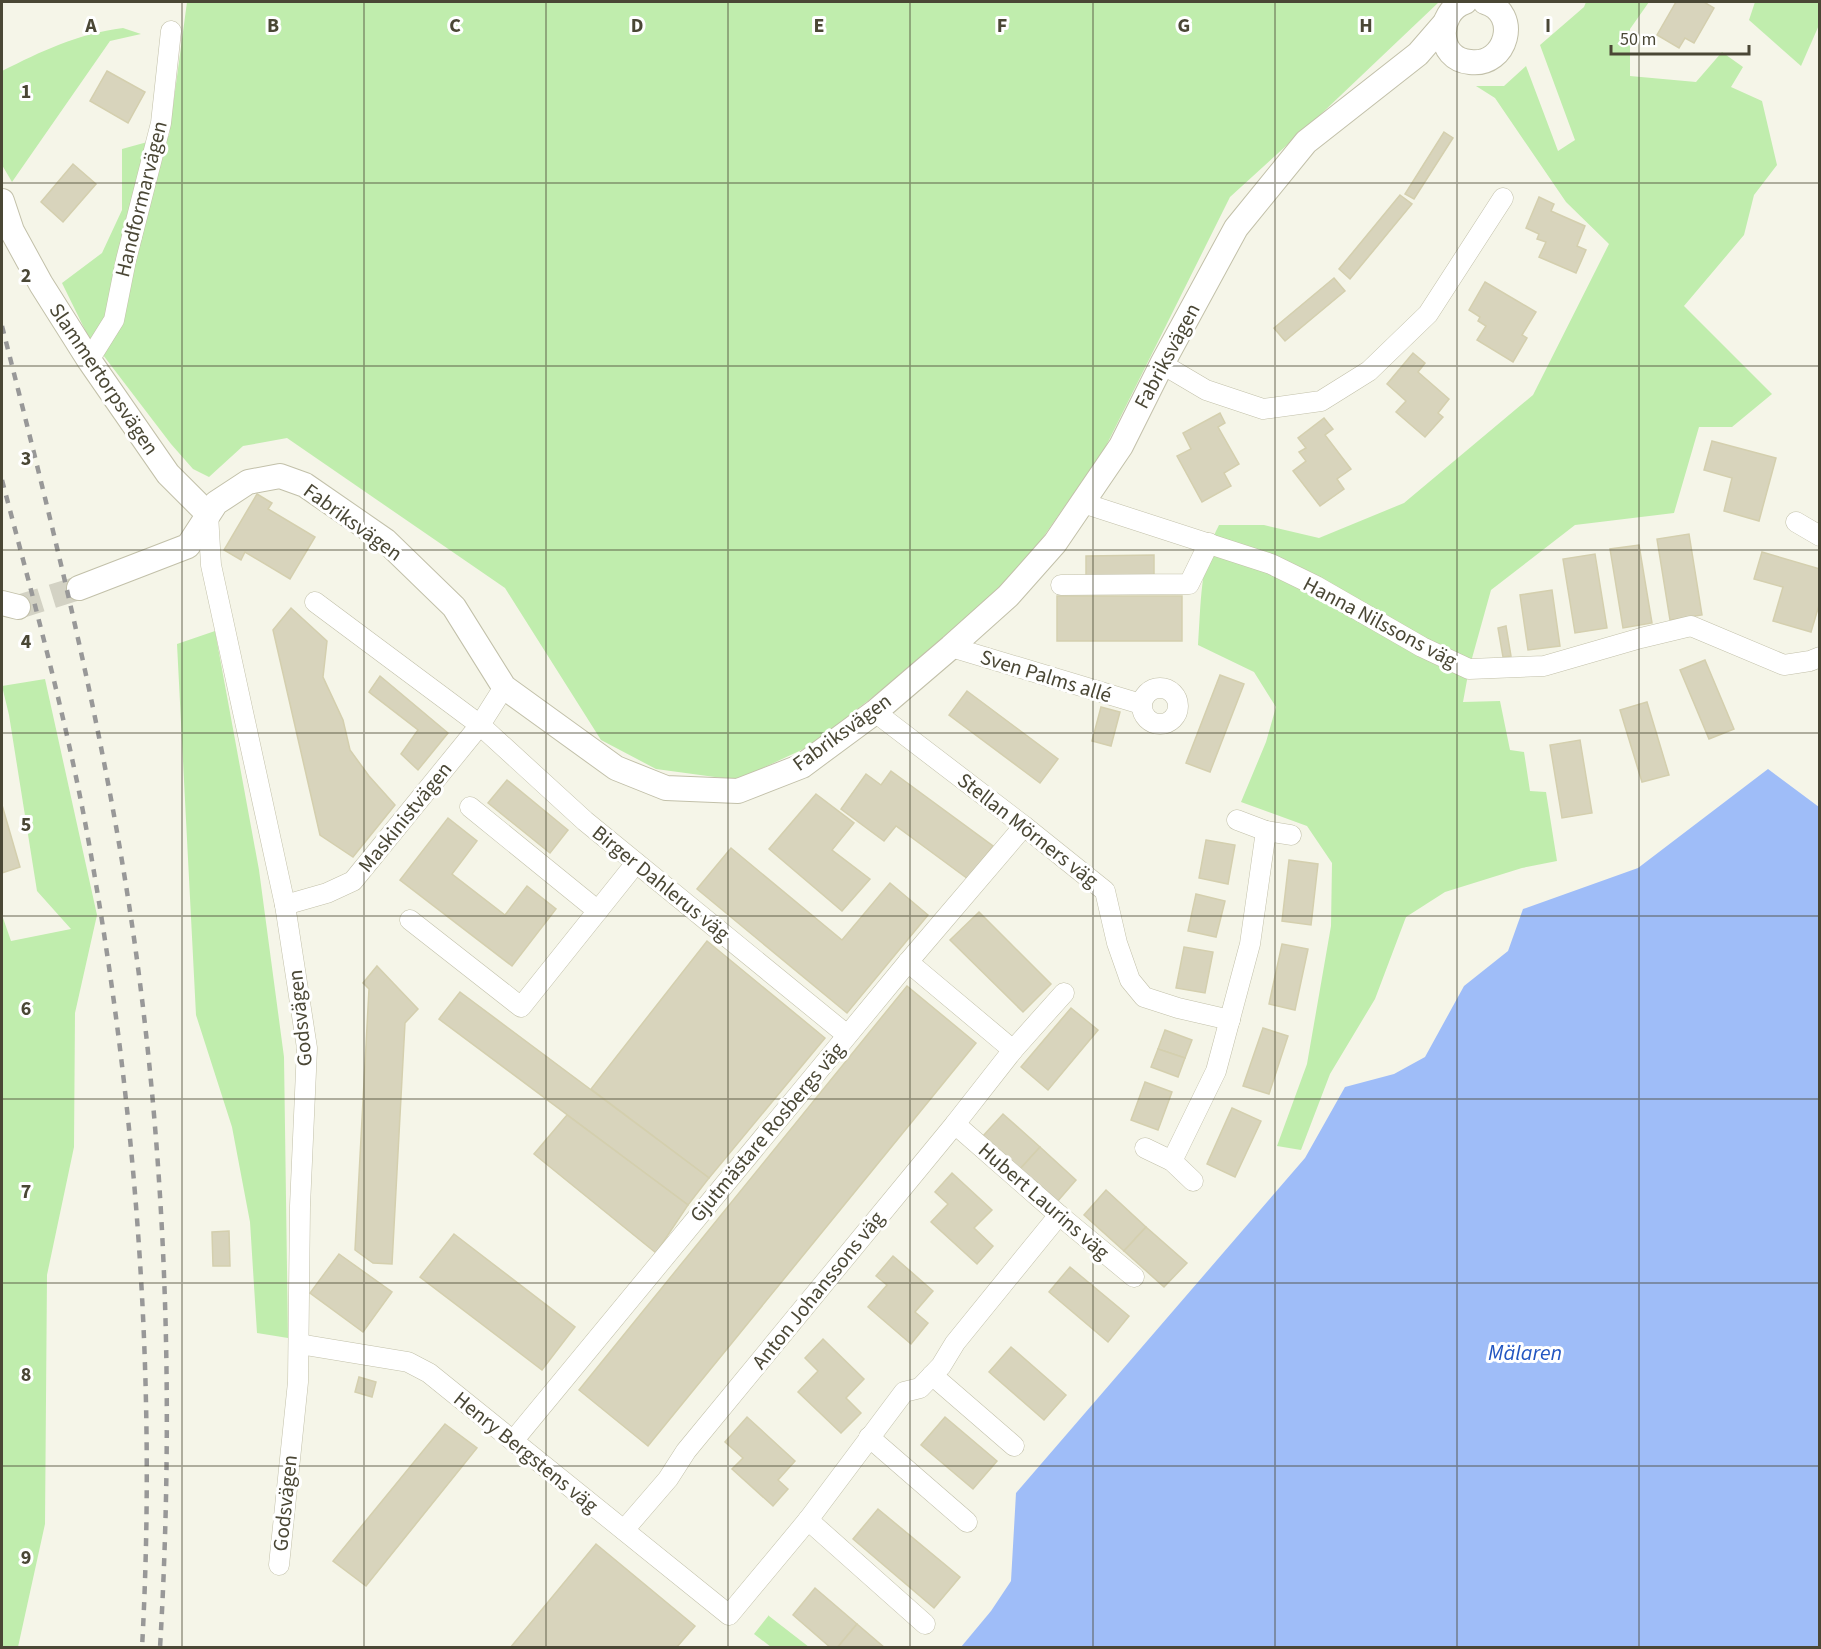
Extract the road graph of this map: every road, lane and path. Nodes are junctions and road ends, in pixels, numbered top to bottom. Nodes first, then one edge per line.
1 (1465, 2) edge
2 (1485, 2) edge
3 (1444, 24) junction
4 (171, 31) dead end
5 (1418, 54) junction
6 (1458, 58) junction
7 (1503, 198) dead end
8 (2, 201) edge
9 (89, 360) junction
10 (1162, 364) junction
11 (1083, 503) junction
12 (208, 514) junction
13 (1796, 522) dead end
14 (1820, 536) edge
15 (1209, 543) junction
16 (1061, 585) dead end
17 (79, 588) tunnel mouth
18 (315, 602) dead end
19 (951, 647) junction
20 (1820, 657) edge
21 (504, 687) junction
22 (1142, 704) dead end
23 (875, 712) junction
24 (480, 725) junction
25 (470, 807) dead end
26 (1237, 820) dead end
27 (1024, 826) junction
28 (1266, 831) junction
29 (1291, 835) dead end
30 (636, 863) junction
31 (285, 905) junction
32 (598, 911) junction
33 (410, 920) dead end
34 (908, 962) junction
35 (1064, 993) dead end
36 (1230, 1020) junction
37 (847, 1035) junction
38 (1012, 1050) junction
39 (955, 1124) junction
40 (1145, 1149) dead end
41 (1172, 1161) junction
42 (1193, 1181) dead end
43 (1059, 1215) junction
44 (1134, 1277) dead end
45 (298, 1344) junction
46 (932, 1375) junction
47 (868, 1437) junction
48 (513, 1441) junction
49 (1014, 1446) dead end
50 (808, 1520) junction
51 (967, 1522) dead end
52 (624, 1530) junction
53 (279, 1566) dead end
54 (925, 1624) dead end

1 - 3 street, Fabriksvägen
2 - 6 street
3 - 5 street, Fabriksvägen
3 - 6 street
4 - 9 street, Handformarvägen
5 - 6 street
5 - 10 street, Fabriksvägen
7 - 10 street
8 - 9 street, Slammertorpsvägen
9 - 12 street, Slammertorpsvägen
10 - 11 street, Fabriksvägen
11 - 15 street, Hanna Nilssons väg
11 - 19 street, Fabriksvägen
12 - 17 street, Fabriksvägen
12 - 21 street, Fabriksvägen
12 - 31 street, Godsvägen
13 - 14 street
15 - 16 street
15 - 20 street, Hanna Nilssons väg
18 - 24 street, Birger Dahlerus väg
19 - 22 street, Sven Palms allé
19 - 23 street, Fabriksvägen
21 - 23 street, Fabriksvägen
21 - 24 street
23 - 27 street, Stellan Mörners väg
24 - 30 street, Birger Dahlerus väg
24 - 31 street, Maskinistvägen
25 - 32 street
26 - 28 street
27 - 34 street, Gjutmästare Rosbergs väg
27 - 36 street, Stellan Mörners väg
28 - 29 street
28 - 36 street
30 - 32 street
30 - 37 street, Birger Dahlerus väg
31 - 45 street, Godsvägen
32 - 33 street
34 - 37 street, Gjutmästare Rosbergs väg
34 - 38 street
35 - 38 street, Anton Johanssons väg
36 - 41 street
37 - 48 street, Gjutmästare Rosbergs väg
38 - 39 street, Anton Johanssons väg
39 - 43 street, Hubert Laurins väg
39 - 52 street, Anton Johanssons väg
40 - 41 street
41 - 42 street
43 - 44 street, Hubert Laurins väg
43 - 46 street
45 - 48 street, Henry Bergstens väg
45 - 53 street, Godsvägen
46 - 47 street
46 - 49 street
47 - 50 street
47 - 51 street
48 - 52 street, Henry Bergstens väg
50 - 52 street, Henry Bergstens väg
50 - 54 street

